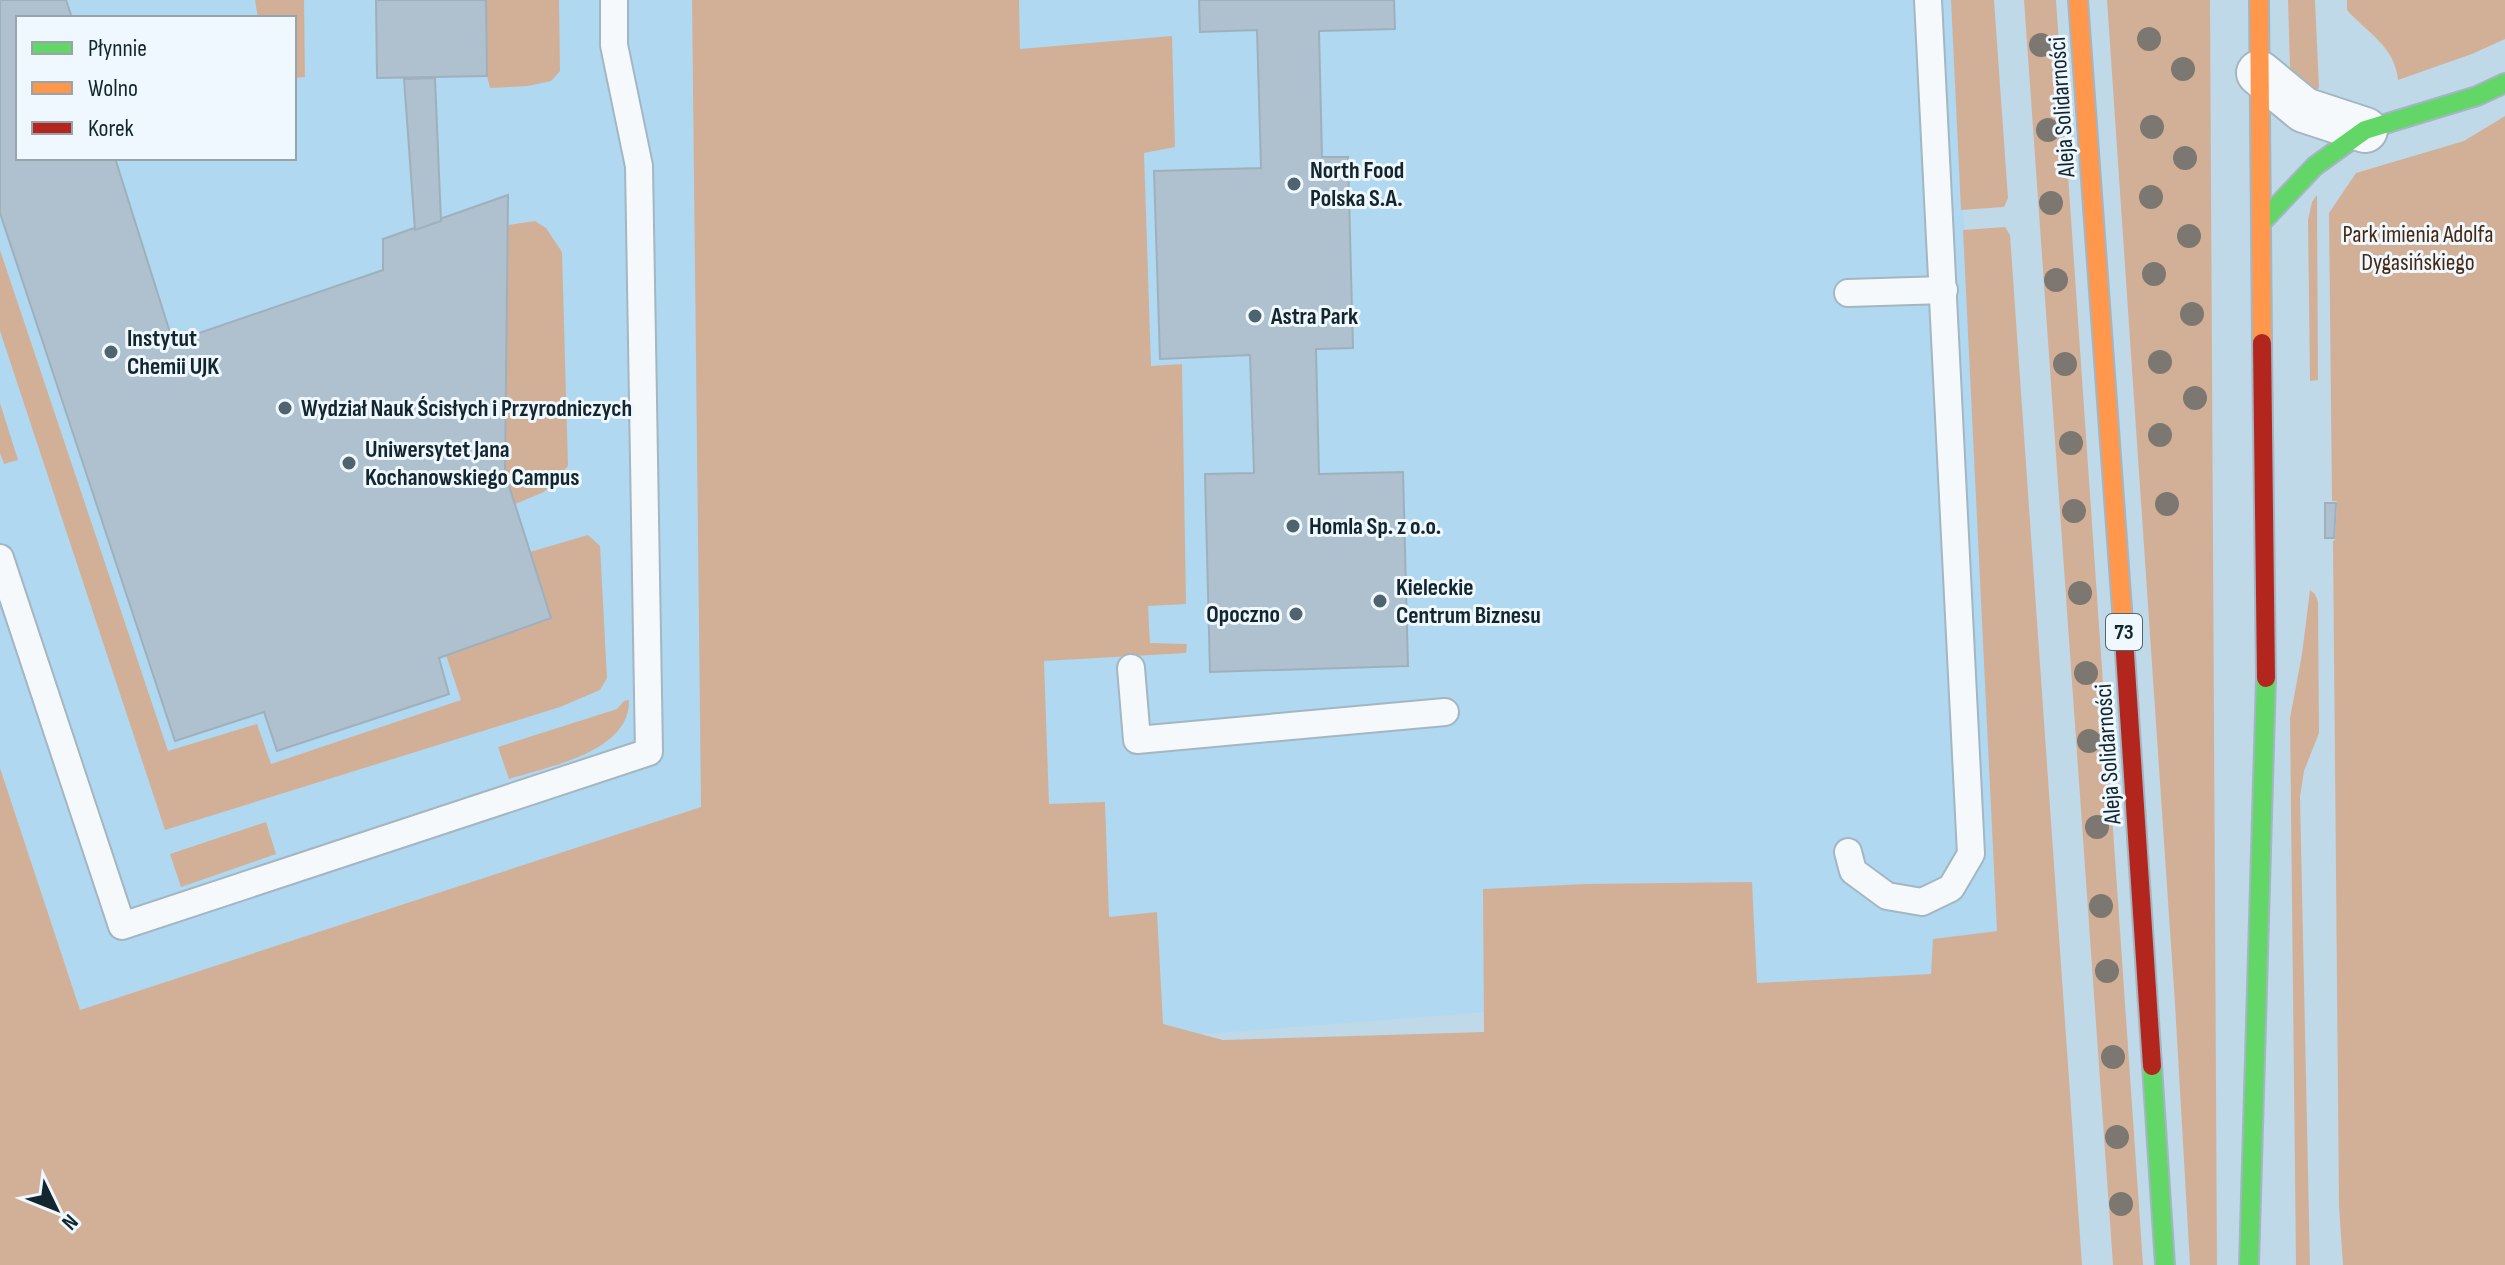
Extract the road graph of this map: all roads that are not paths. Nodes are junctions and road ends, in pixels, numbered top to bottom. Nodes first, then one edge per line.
1 (614, 0) edge
2 (1928, 0) edge
3 (2078, 0) edge
4 (2259, 0) edge
5 (2259, 73) junction
6 (2505, 83) edge
7 (2365, 130) junction
8 (2261, 223) junction
9 (1944, 290) junction
10 (1848, 293) dead end
11 (0, 558) edge
12 (1131, 668) dead end
13 (1445, 712) dead end
14 (1848, 852) dead end
15 (2256, 1089) junction
16 (2270, 1206) dead end
17 (2165, 1265) edge
18 (2249, 1265) edge

1 - 11 lane
2 - 9 lane
3 - 17 main road, Aleja Solidarności / 73
4 - 5 main road
5 - 7 street
5 - 8 main road
6 - 7 main road
7 - 8 main road
8 - 15 main road
9 - 10 lane
9 - 14 lane
12 - 13 lane
15 - 16 main road
15 - 18 main road

